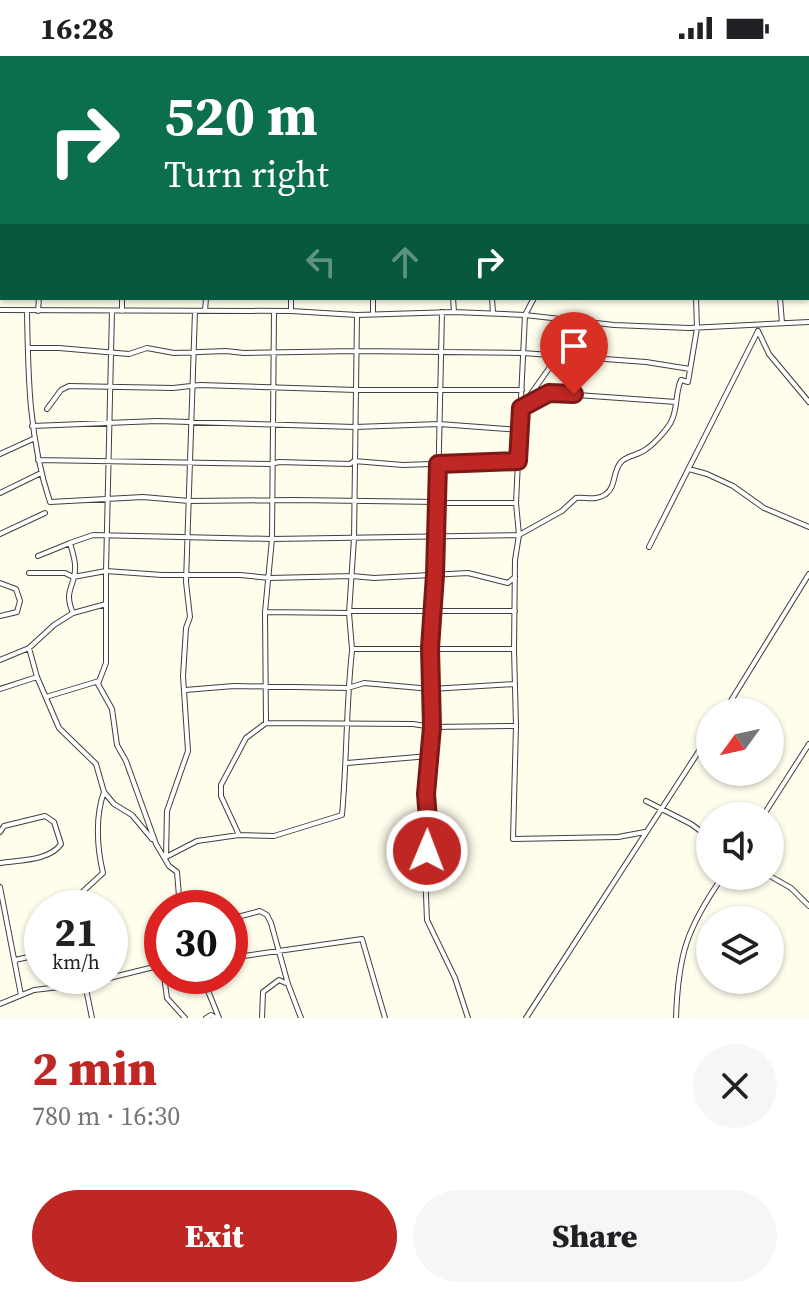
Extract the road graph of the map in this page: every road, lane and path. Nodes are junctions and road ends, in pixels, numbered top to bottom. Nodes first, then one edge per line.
1 (39, 300) edge
2 (122, 300) edge
3 (206, 300) edge
4 (291, 300) edge
5 (373, 300) edge
6 (453, 300) edge
7 (492, 300) edge
8 (533, 300) edge
9 (696, 300) edge
10 (780, 300) edge
11 (0, 310) edge
12 (27, 311) junction
13 (38, 311) junction
14 (112, 311) junction
15 (122, 311) junction
16 (195, 311) junction
17 (205, 311) junction
18 (274, 311) junction
19 (291, 311) junction
20 (442, 312) junction
21 (454, 312) junction
22 (373, 313) junction
23 (493, 313) junction
24 (357, 315) junction
25 (525, 315) junction
26 (782, 323) junction
27 (809, 323) edge
28 (759, 324) junction
29 (697, 328) junction
30 (758, 331) junction
31 (28, 348) junction
32 (111, 351) junction
33 (274, 351) junction
34 (356, 351) junction
35 (441, 351) junction
36 (192, 352) junction
37 (523, 353) junction
38 (554, 354) junction
39 (690, 369) junction
40 (191, 386) junction
41 (273, 387) junction
42 (111, 388) junction
43 (440, 389) junction
44 (356, 390) junction
45 (522, 390) junction
46 (676, 402) junction
47 (809, 402) edge
48 (521, 408) junction
49 (47, 409) dead end
50 (192, 423) junction
51 (110, 424) junction
52 (439, 424) junction
53 (32, 426) junction
54 (274, 426) junction
55 (355, 427) junction
56 (520, 430) junction
57 (33, 439) junction
58 (0, 454) edge
59 (38, 460) junction
60 (108, 460) junction
61 (354, 461) junction
62 (518, 461) junction
63 (191, 462) junction
64 (272, 464) junction
65 (438, 464) junction
66 (689, 469) junction
67 (41, 473) junction
68 (0, 493) edge
69 (107, 498) junction
70 (272, 500) junction
71 (189, 501) junction
72 (353, 501) junction
73 (436, 501) junction
74 (516, 503) junction
75 (45, 513) dead end
76 (809, 527) edge
77 (0, 534) edge
78 (519, 535) junction
79 (107, 536) junction
80 (189, 536) junction
81 (437, 538) junction
82 (272, 539) junction
83 (354, 539) junction
84 (70, 543) junction
85 (649, 547) dead end
86 (38, 556) dead end
87 (106, 571) junction
88 (29, 573) dead end
89 (187, 574) junction
90 (809, 574) edge
91 (435, 575) junction
92 (352, 576) junction
93 (73, 577) junction
94 (515, 577) junction
95 (270, 578) junction
96 (0, 583) edge
97 (106, 604) junction
98 (434, 611) junction
99 (515, 611) junction
100 (265, 612) junction
101 (350, 612) junction
102 (73, 613) junction
103 (0, 616) edge
104 (29, 648) junction
105 (430, 648) junction
106 (352, 649) junction
107 (514, 649) junction
108 (0, 660) edge
109 (37, 677) junction
110 (99, 681) junction
111 (515, 684) junction
112 (266, 688) junction
113 (348, 688) junction
114 (0, 689) edge
115 (431, 689) junction
116 (185, 690) junction
117 (46, 697) junction
118 (733, 698) edge
119 (266, 723) junction
120 (348, 724) junction
121 (516, 726) junction
122 (432, 727) junction
123 (809, 744) edge
124 (696, 755) edge
125 (429, 756) junction
126 (347, 763) junction
127 (104, 792) junction
128 (646, 801) dead end
129 (772, 802) edge
130 (661, 809) junction
131 (696, 828) edge
132 (0, 832) edge
133 (646, 832) junction
134 (239, 835) junction
135 (156, 844) junction
136 (166, 857) junction
137 (0, 863) edge
138 (784, 884) edge
139 (0, 887) edge
140 (85, 890) edge
141 (178, 890) edge
142 (714, 890) edge
143 (3, 904) edge
144 (809, 906) edge
145 (248, 914) edge
146 (278, 952) junction
147 (248, 956) edge
148 (24, 958) edge
149 (15, 960) junction
150 (288, 984) junction
151 (24, 994) edge
152 (87, 994) edge
153 (166, 994) edge
154 (208, 994) edge
155 (21, 995) junction
156 (0, 1004) edge
157 (92, 1018) edge
158 (185, 1018) edge
159 (206, 1018) edge
160 (217, 1018) edge
161 (262, 1018) edge
162 (301, 1018) edge
163 (385, 1018) edge
164 (468, 1018) edge
165 (526, 1018) edge
166 (676, 1018) edge

1 - 13 street
2 - 15 street
3 - 17 street
4 - 19 street
5 - 22 street
6 - 21 street
7 - 23 street
8 - 25 street
9 - 29 street
10 - 26 street
11 - 12 street
12 - 13 street
12 - 31 street
13 - 14 street
14 - 15 street
14 - 32 street
15 - 16 street
16 - 17 street
16 - 36 street
17 - 18 street
18 - 19 street
18 - 33 street
19 - 24 street
20 - 21 street
20 - 22 street
20 - 35 street
21 - 23 street
22 - 24 street
23 - 25 street
24 - 34 street
25 - 29 street
25 - 37 street
26 - 27 street
26 - 28 street
28 - 29 street
28 - 30 street
29 - 39 street
30 - 47 street
30 - 66 street
31 - 32 street
31 - 53 street
32 - 36 street
32 - 42 street
33 - 34 street
33 - 36 street
33 - 41 street
34 - 35 street
34 - 44 street
35 - 37 street
35 - 43 street
36 - 40 street
37 - 38 street
37 - 45 street
38 - 39 street
38 - 48 street
39 - 46 street
40 - 41 street
40 - 42 street
40 - 50 street
41 - 44 street
41 - 54 street
42 - 49 street
42 - 51 street
43 - 44 street
43 - 45 street
43 - 52 street
44 - 55 street
45 - 48 street
46 - 48 street
46 - 78 street
48 - 56 street
50 - 51 street
50 - 54 street
50 - 63 street
51 - 53 street
51 - 60 street
52 - 55 street
52 - 56 street
52 - 65 street
53 - 57 street
54 - 55 street
54 - 64 street
55 - 61 street
56 - 62 street
57 - 58 street
57 - 59 street
59 - 60 street
59 - 67 street
60 - 63 street
60 - 69 street
61 - 64 street
61 - 65 street
61 - 72 street
62 - 65 street
62 - 74 street
63 - 64 street
63 - 71 street
64 - 70 street
65 - 73 street
66 - 76 street
66 - 85 street
67 - 68 street
67 - 69 street
69 - 71 street
69 - 79 street
70 - 71 street
70 - 72 street
70 - 82 street
71 - 80 street
72 - 73 street
72 - 83 street
73 - 74 street
73 - 81 street
74 - 78 street
75 - 77 street
78 - 81 street
78 - 94 street
79 - 80 street
79 - 84 street
79 - 87 street
80 - 82 street
80 - 89 street
81 - 83 street
81 - 91 street
82 - 83 street
82 - 95 street
83 - 92 street
84 - 86 street
84 - 93 street
87 - 89 street
87 - 93 street
87 - 97 street
88 - 93 street
89 - 95 street
89 - 116 street
90 - 118 street
91 - 92 street
91 - 94 street
91 - 98 street
92 - 95 street
92 - 101 street
93 - 102 street
94 - 99 street
95 - 100 street
96 - 103 street
97 - 102 street
97 - 110 street
98 - 99 street
98 - 101 street
98 - 105 street
99 - 107 street
100 - 101 street
100 - 112 street
101 - 106 street
102 - 104 street
104 - 108 street
104 - 109 street
105 - 106 street
105 - 107 street
105 - 115 street
106 - 113 street
107 - 111 street
109 - 114 street
109 - 117 street
110 - 117 street
110 - 135 street
111 - 115 street
111 - 121 street
112 - 113 street
112 - 116 street
112 - 119 street
113 - 115 street
113 - 120 street
115 - 122 street
116 - 136 street
117 - 127 street
119 - 120 street
119 - 134 street
120 - 122 street
120 - 126 street
121 - 122 street
121 - 133 street
122 - 125 street
123 - 129 street
124 - 130 street
125 - 126 street
125 - 164 street
126 - 134 street
127 - 135 street
127 - 140 street
128 - 130 street
130 - 131 street
130 - 133 street
132 - 137 street
133 - 165 street
134 - 136 street
135 - 136 street
136 - 141 street
138 - 144 street
139 - 143 street
142 - 166 street
143 - 149 street
145 - 146 street
146 - 147 street
146 - 150 street
146 - 163 street
148 - 149 street
149 - 155 street
150 - 161 street
150 - 162 street
151 - 155 street
152 - 157 street
153 - 158 street
154 - 160 street
155 - 156 street
159 - 160 street

